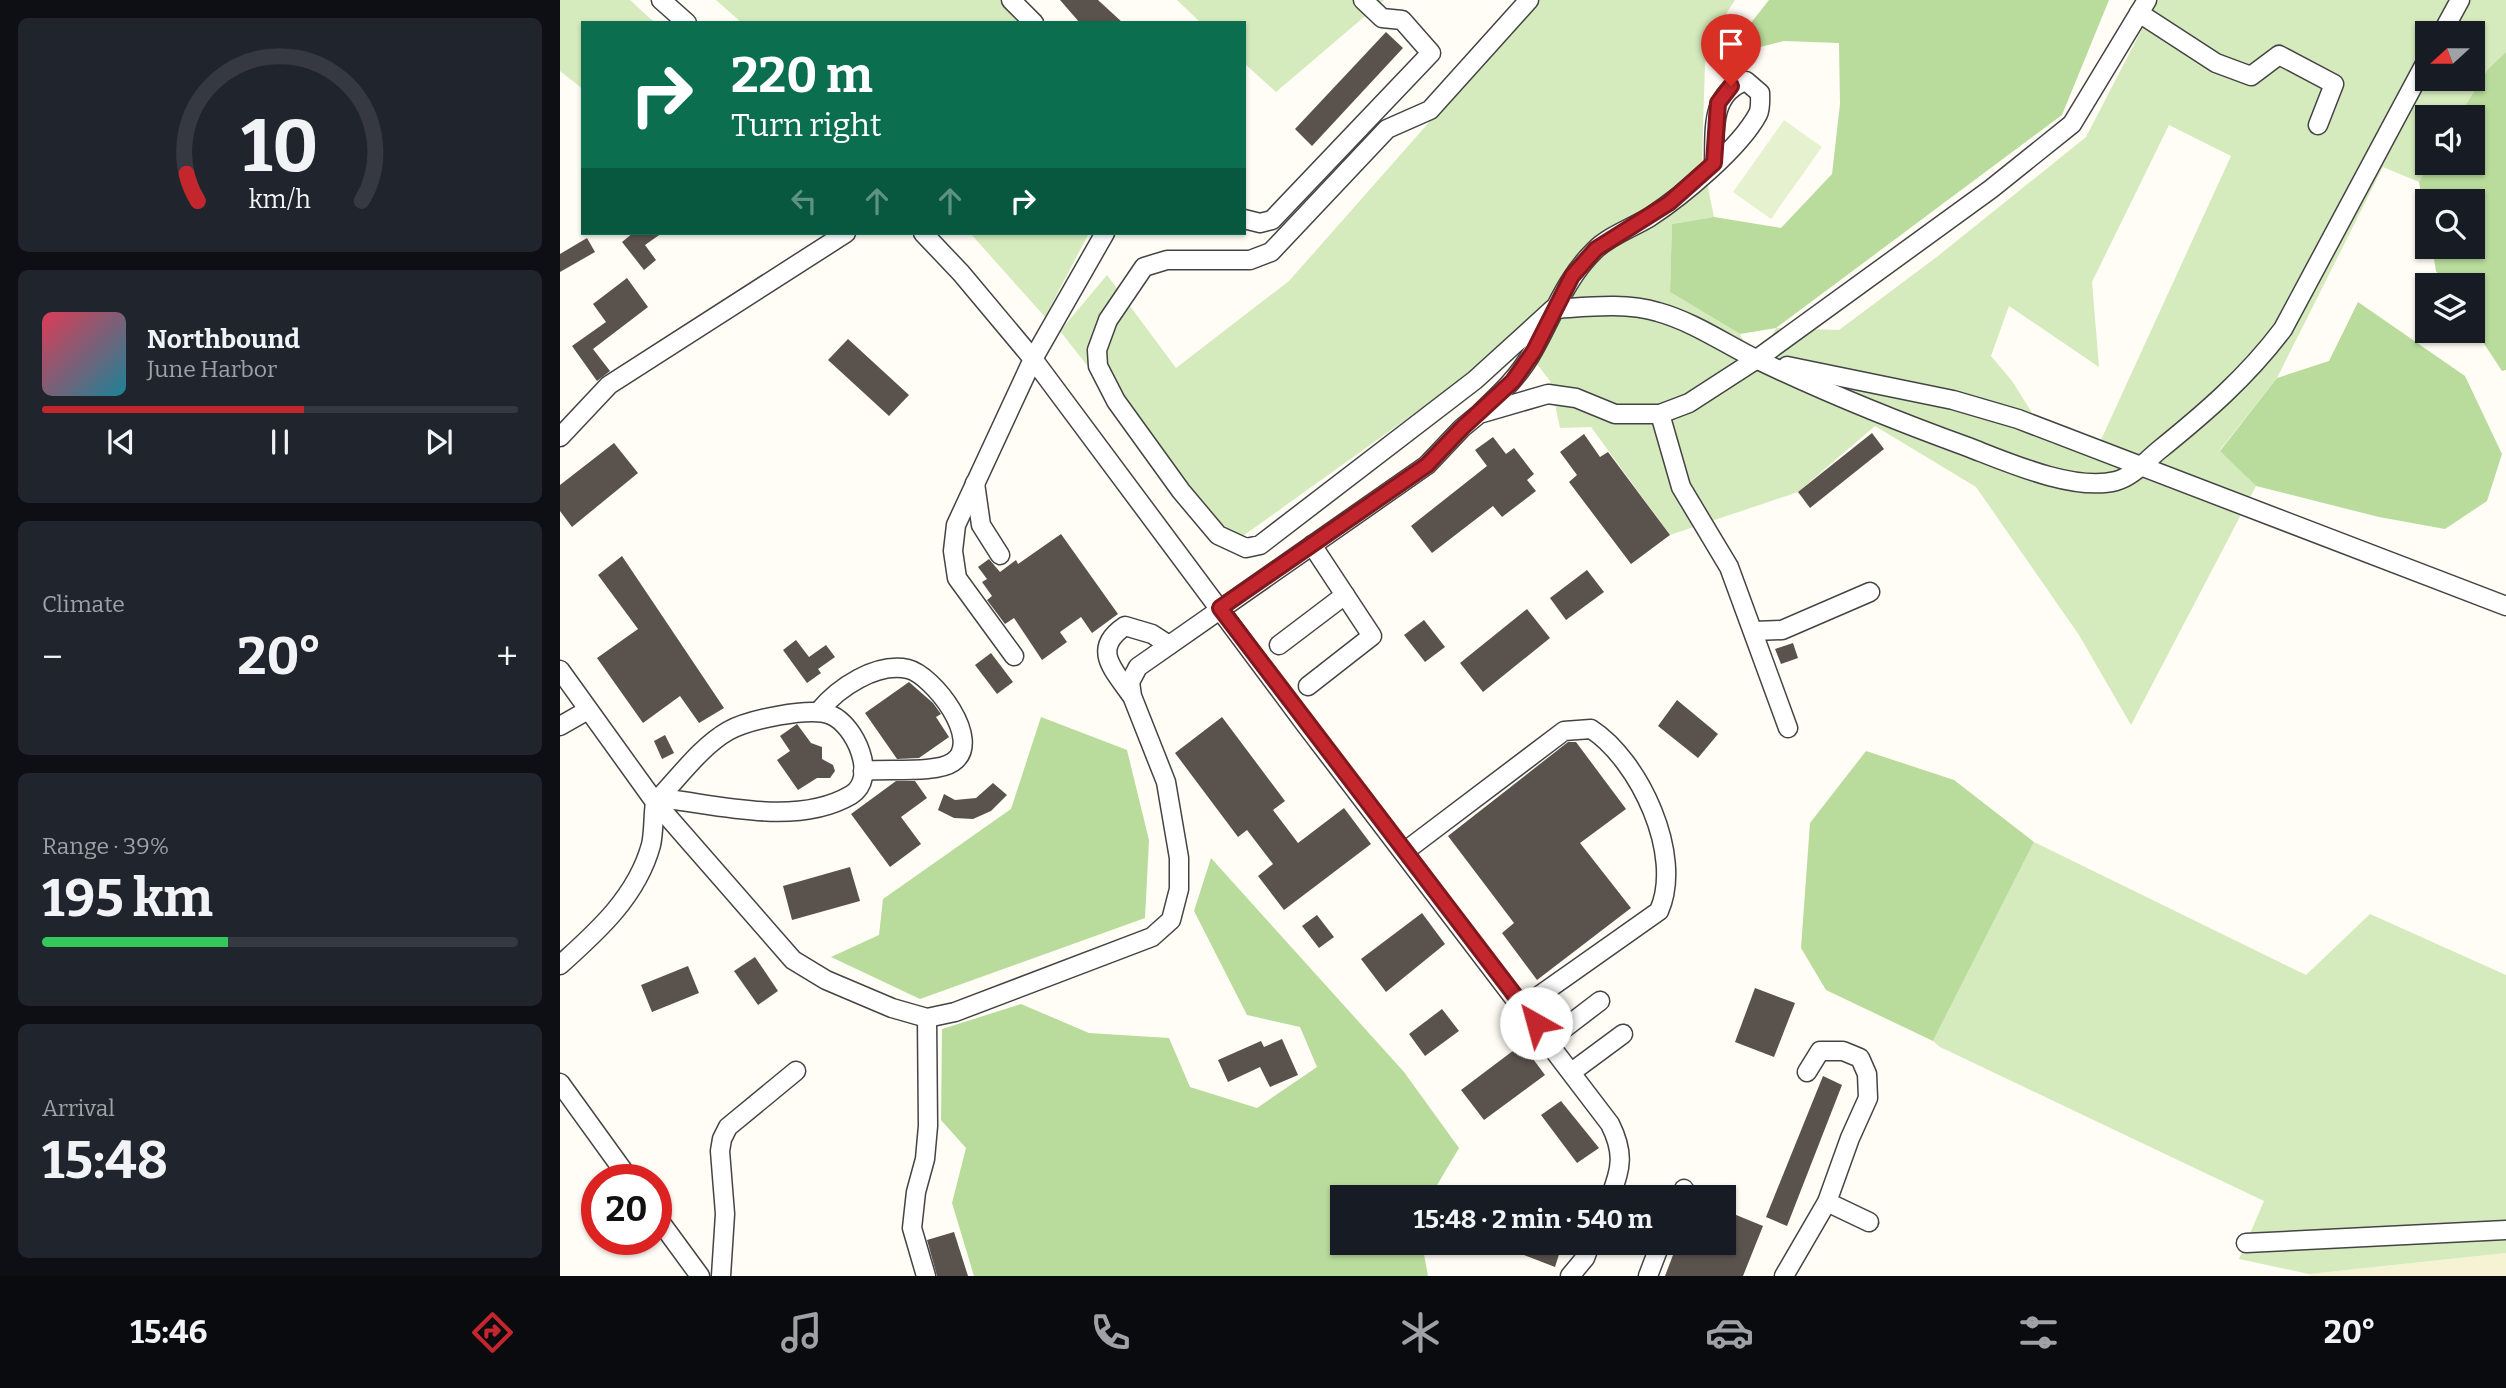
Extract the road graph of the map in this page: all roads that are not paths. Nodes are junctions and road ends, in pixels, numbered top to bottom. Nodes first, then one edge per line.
1 (1011, 0) edge
2 (1363, 0) edge
3 (1529, 0) edge
4 (2460, 0) edge
5 (669, 2) edge
6 (2143, 7) edge
7 (685, 21) edge
8 (1032, 21) edge
9 (2449, 21) edge
10 (2415, 82) edge
11 (2318, 125) dead end
12 (1714, 163) dead end
13 (1246, 220) edge
14 (843, 235) edge
15 (925, 235) edge
16 (1104, 235) edge
17 (1553, 309) junction
18 (1033, 359) junction
19 (1757, 359) junction
20 (1479, 414) junction
21 (1660, 414) junction
22 (560, 437) edge
23 (2140, 466) junction
24 (975, 483) junction
25 (1312, 545) junction
26 (1000, 555) dead end
27 (1870, 592) dead end
28 (1345, 595) junction
29 (2506, 606) edge
30 (1220, 608) junction
31 (1754, 631) junction
32 (1152, 634) junction
33 (1169, 645) junction
34 (1279, 645) dead end
35 (1014, 656) dead end
36 (1152, 657) junction
37 (560, 670) edge
38 (1114, 670) junction
39 (1134, 674) junction
40 (1308, 686) dead end
41 (1132, 696) junction
42 (588, 710) junction
43 (819, 711) junction
44 (560, 726) edge
45 (1788, 727) dead end
46 (863, 771) junction
47 (655, 802) junction
48 (1404, 852) junction
49 (560, 965) edge
50 (1600, 1002) dead end
51 (1523, 1007) junction
52 (927, 1018) junction
53 (1623, 1034) dead end
54 (1549, 1040) junction
55 (796, 1071) dead end
56 (1573, 1072) junction
57 (1807, 1072) dead end
58 (560, 1083) edge
59 (618, 1164) edge
60 (1614, 1185) edge
61 (1826, 1202) junction
62 (1868, 1222) dead end
63 (2506, 1230) edge
64 (672, 1238) edge
65 (2246, 1243) dead end
66 (1586, 1255) edge
67 (1656, 1255) edge
68 (700, 1276) edge
69 (721, 1276) edge
70 (926, 1276) edge
71 (1570, 1276) edge
72 (1648, 1276) edge
73 (1784, 1276) edge

1 - 8 lane
2 - 13 lane
3 - 17 lane
4 - 9 lane
5 - 7 lane
6 - 11 lane
6 - 19 lane
10 - 23 lane
12 - 17 lane
14 - 22 lane
15 - 18 lane
16 - 18 lane
17 - 19 lane
17 - 20 lane
18 - 24 lane
18 - 30 lane
19 - 21 lane
19 - 23 lane
19 - 23 lane
20 - 21 lane
20 - 25 lane
21 - 31 lane
23 - 29 lane
24 - 26 lane
24 - 35 lane
25 - 28 lane
25 - 30 lane
27 - 31 lane
28 - 34 lane
28 - 40 lane
30 - 33 lane
30 - 48 lane
31 - 45 lane
32 - 33 lane
32 - 36 lane
32 - 38 lane
33 - 36 lane
36 - 39 lane
37 - 42 lane
38 - 39 lane
38 - 41 lane
39 - 41 lane
41 - 52 lane
42 - 44 lane
42 - 47 lane
43 - 46 lane
43 - 46 lane
43 - 47 lane
46 - 47 lane
47 - 49 lane
47 - 52 lane
48 - 51 lane
48 - 51 lane
50 - 54 lane
51 - 54 lane
52 - 70 lane
53 - 56 lane
54 - 56 lane
55 - 69 lane
56 - 60 lane
57 - 61 lane
58 - 59 lane
61 - 62 lane
61 - 73 lane
63 - 65 lane
64 - 68 lane
66 - 71 lane
67 - 72 lane

